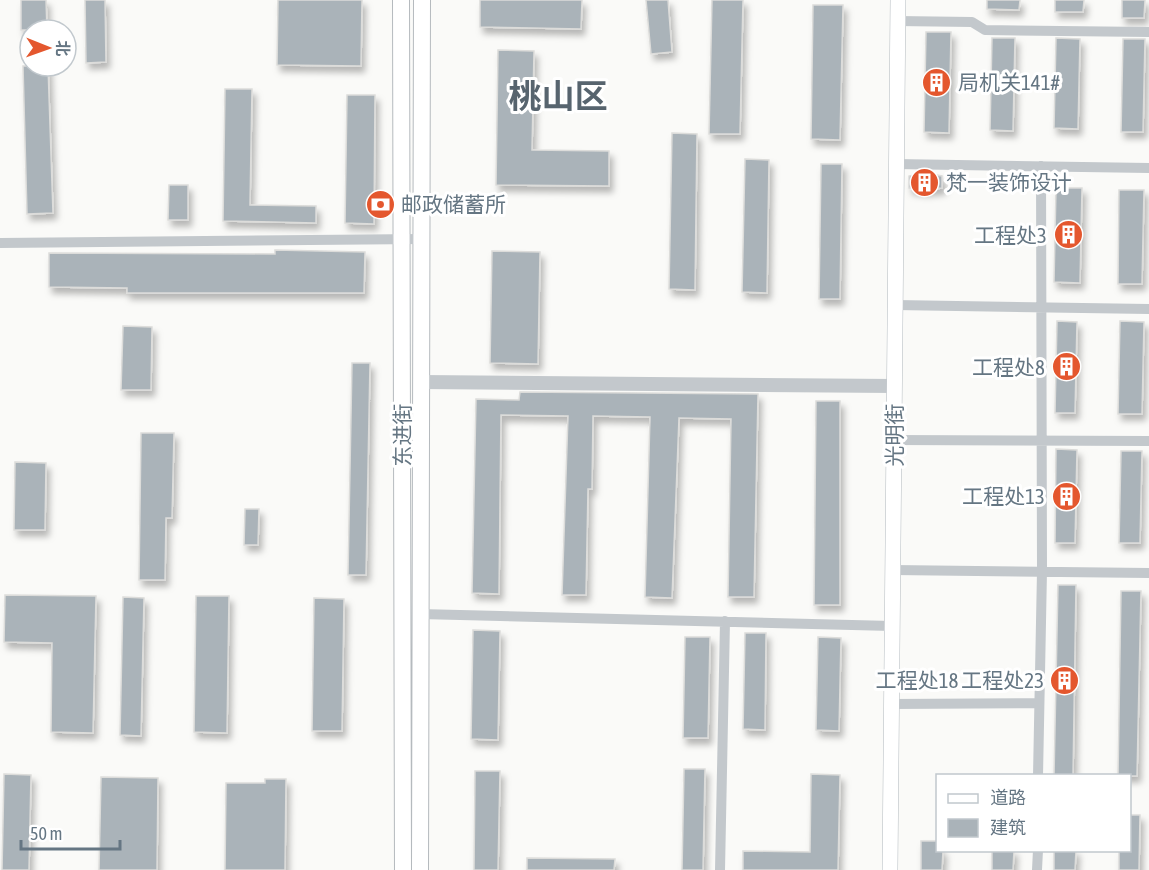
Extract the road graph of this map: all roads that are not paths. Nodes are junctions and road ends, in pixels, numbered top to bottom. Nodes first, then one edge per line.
1 (401, 0) edge
2 (422, 0) edge
3 (898, 0) edge
4 (897, 21) junction
5 (1149, 32) edge
6 (896, 164) junction
7 (1041, 166) junction
8 (1149, 168) edge
9 (402, 239) junction
10 (421, 239) junction
11 (0, 243) edge
12 (895, 305) junction
13 (1041, 306) junction
14 (1149, 309) edge
15 (421, 382) junction
16 (894, 386) junction
17 (1042, 439) junction
18 (894, 440) junction
19 (1149, 441) edge
20 (893, 570) junction
21 (1042, 571) junction
22 (1149, 573) edge
23 (420, 614) junction
24 (724, 621) junction
25 (892, 626) junction
26 (1039, 703) junction
27 (892, 704) junction
28 (1038, 774) edge
29 (1038, 852) edge
30 (403, 870) edge
31 (420, 870) edge
32 (720, 870) edge
33 (890, 870) edge
34 (1037, 870) edge

1 - 9 main road, 东进街
2 - 10 main road, 东进街
3 - 4 main road, 光明街
4 - 5 street
4 - 6 main road, 光明街
6 - 7 street
6 - 12 main road, 光明街
7 - 8 street
7 - 13 street
9 - 10 street
9 - 11 street
9 - 30 main road, 东进街
10 - 15 main road, 东进街
12 - 13 street
12 - 16 main road, 光明街
13 - 14 street
13 - 17 street
15 - 16 street
15 - 23 main road, 东进街
16 - 18 main road, 光明街
17 - 18 street
17 - 19 street
17 - 21 street
18 - 20 main road, 光明街
20 - 21 street
20 - 25 main road, 光明街
21 - 22 street
21 - 26 street
23 - 24 street
23 - 31 main road, 东进街
24 - 25 street
24 - 32 street
25 - 27 main road, 光明街
26 - 27 street
26 - 28 street
27 - 33 main road, 光明街
29 - 34 street

